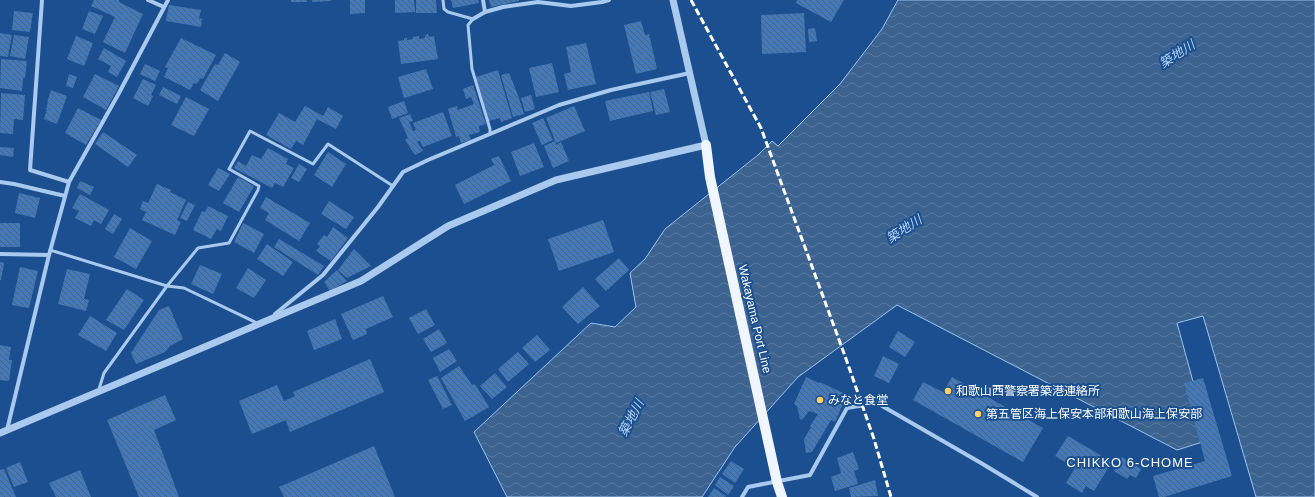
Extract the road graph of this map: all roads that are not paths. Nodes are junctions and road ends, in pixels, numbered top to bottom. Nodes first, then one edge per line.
1 (42, 0) edge
2 (148, 0) edge
3 (168, 0) edge
4 (443, 0) edge
5 (483, 0) edge
6 (609, 0) edge
7 (674, 0) edge
8 (164, 7) junction
9 (485, 12) junction
10 (473, 19) junction
11 (690, 73) junction
12 (490, 134) junction
13 (706, 145) junction
14 (0, 182) edge
15 (68, 182) junction
16 (393, 186) junction
17 (65, 196) junction
18 (50, 249) junction
19 (0, 254) edge
20 (49, 255) junction
21 (167, 286) junction
22 (269, 320) junction
23 (258, 324) junction
24 (99, 391) junction
25 (4, 431) edge
26 (778, 482) junction
27 (742, 497) edge
28 (782, 497) edge
29 (1037, 497) edge

1 - 15 street
2 - 8 street
3 - 8 street
4 - 10 lane
5 - 9 street
6 - 9 street
7 - 11 street
8 - 15 street
9 - 10 street
10 - 12 lane
11 - 12 street
11 - 13 street
12 - 16 street
13 - 22 street
13 - 26 main road, Wakayama Port Line
14 - 17 street
15 - 17 street
16 - 21 lane
16 - 22 street
17 - 18 street
18 - 20 street
18 - 21 lane
19 - 20 street
20 - 25 street
21 - 23 lane
21 - 24 lane
22 - 23 street
23 - 24 street
24 - 25 street
26 - 27 street
26 - 28 main road, Wakayama Port Line
26 - 29 street

